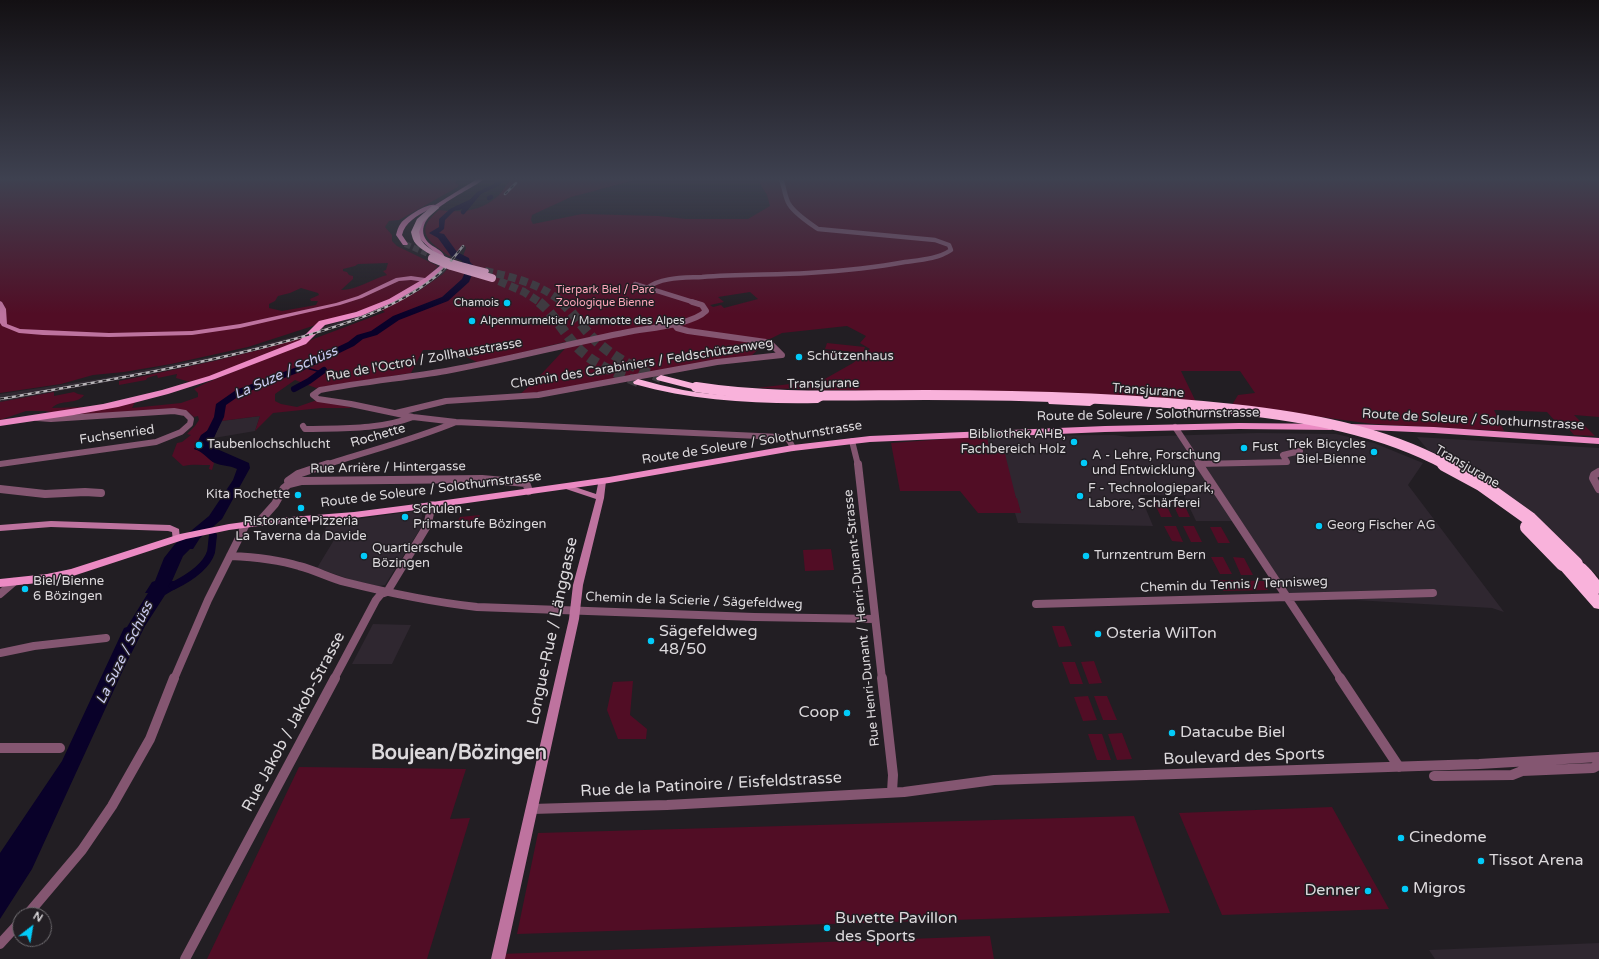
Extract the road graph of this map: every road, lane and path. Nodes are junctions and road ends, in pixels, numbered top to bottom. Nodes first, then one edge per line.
1 (403, 224) edge
2 (411, 224) edge
3 (417, 224) edge
4 (421, 224) edge
5 (810, 224) edge
6 (405, 244) dead end
7 (485, 270) tunnel mouth
8 (492, 278) tunnel mouth
9 (425, 280) junction
10 (635, 284) dead end
11 (646, 288) junction
12 (0, 303) edge
13 (674, 324) junction
14 (661, 378) tunnel mouth
15 (638, 382) tunnel mouth
16 (396, 414) junction
17 (413, 417) junction
18 (37, 418) junction
19 (456, 422) junction
20 (0, 423) edge
21 (303, 426) dead end
22 (1175, 427) junction
23 (852, 441) junction
24 (1599, 441) edge
25 (793, 448) junction
26 (1300, 451) dead end
27 (0, 464) edge
28 (1199, 464) junction
29 (1599, 472) edge
30 (602, 482) junction
31 (289, 484) junction
32 (566, 486) junction
33 (0, 489) edge
34 (1599, 489) edge
35 (529, 491) junction
36 (101, 493) dead end
37 (600, 498) junction
38 (432, 505) junction
39 (259, 522) junction
40 (246, 524) junction
41 (0, 528) edge
42 (180, 537) junction
43 (230, 556) junction
44 (1570, 564) junction
45 (14, 582) junction
46 (0, 583) edge
47 (1599, 589) edge
48 (387, 592) junction
49 (1433, 593) dead end
50 (0, 594) edge
51 (1286, 596) junction
52 (1036, 604) dead end
53 (1599, 604) edge
54 (575, 610) junction
55 (875, 619) junction
56 (106, 638) dead end
57 (0, 653) edge
58 (0, 748) edge
59 (60, 748) dead end
60 (1599, 757) edge
61 (1599, 765) edge
62 (1399, 767) junction
63 (1434, 776) dead end
64 (892, 792) junction
65 (532, 809) junction
66 (33, 907) edge
67 (12, 931) edge
68 (0, 944) edge
69 (185, 959) edge
70 (498, 959) edge

1 - 6 main road
2 - 8 highway, bridge
3 - 7 highway
4 - 9 main road
5 - 11 street
9 - 12 street
9 - 18 main road
10 - 11 street, Rue de l'Octroi / Zollhausstrasse
11 - 13 street, Rue de l'Octroi / Zollhausstrasse
13 - 16 street, Rue de l'Octroi / Zollhausstrasse
13 - 16 street, Chemin des Carabiniers / Feldschützenweg
14 - 44 highway, Transjurane, bridge
15 - 44 highway, Transjurane, bridge
16 - 17 street, Rue de l'Octroi / Zollhausstrasse
17 - 19 street, Rue de l'Octroi / Zollhausstrasse
17 - 21 street
18 - 20 main road
18 - 27 street, Fuchsenried
19 - 25 street, Rue de l'Octroi / Zollhausstrasse
19 - 31 street, Rochette
22 - 23 main road, Route de Soleure / Solothurnstrasse
22 - 24 main road, Route de Soleure / Solothurnstrasse
22 - 28 street
23 - 25 main road, Route de Soleure / Solothurnstrasse
23 - 55 street, Rue Henri-Dunant / Henri-Dunant-Strasse
25 - 30 main road, Route de Soleure / Solothurnstrasse
26 - 28 street
28 - 51 street
29 - 34 street
30 - 32 main road, Route de Soleure / Solothurnstrasse
30 - 37 street, Longue-Rue / Länggasse
31 - 35 street, Rue Arrière / Hintergasse
31 - 39 street, Rochette
32 - 35 main road, Route de Soleure / Solothurnstrasse
32 - 37 street
33 - 36 street
35 - 38 main road, Route de Soleure / Solothurnstrasse
37 - 54 street, Longue-Rue / Länggasse
38 - 39 main road, Route de Soleure / Solothurnstrasse
38 - 48 street, Rue Jakob / Jakob-Strasse
39 - 40 main road, Route de Soleure / Solothurnstrasse
40 - 42 main road, Route de Soleure / Solothurnstrasse
40 - 43 street
41 - 42 street
42 - 45 main road, Route de Soleure / Solothurnstrasse
43 - 48 street, Chemin de la Scierie / Sägefeldweg
43 - 66 street
44 - 47 highway, Transjurane
44 - 53 highway, Transjurane
45 - 46 main road, Route de Soleure / Solothurnstrasse
45 - 50 street
48 - 54 street, Chemin de la Scierie / Sägefeldweg
48 - 69 street, Rue Jakob / Jakob-Strasse
49 - 51 street, Chemin du Tennis / Tennisweg
51 - 52 street, Chemin du Tennis / Tennisweg
51 - 62 street
54 - 55 street, Chemin de la Scierie / Sägefeldweg
54 - 65 street, Longue-Rue / Länggasse
55 - 64 street, Rue Henri-Dunant / Henri-Dunant-Strasse
56 - 57 street
58 - 59 street
60 - 62 street, Boulevard des Sports
61 - 63 street
62 - 64 street, Boulevard des Sports
64 - 65 street, Rue de la Patinoire / Eisfeldstrasse
65 - 70 street, Longue-Rue / Länggasse
67 - 68 street

